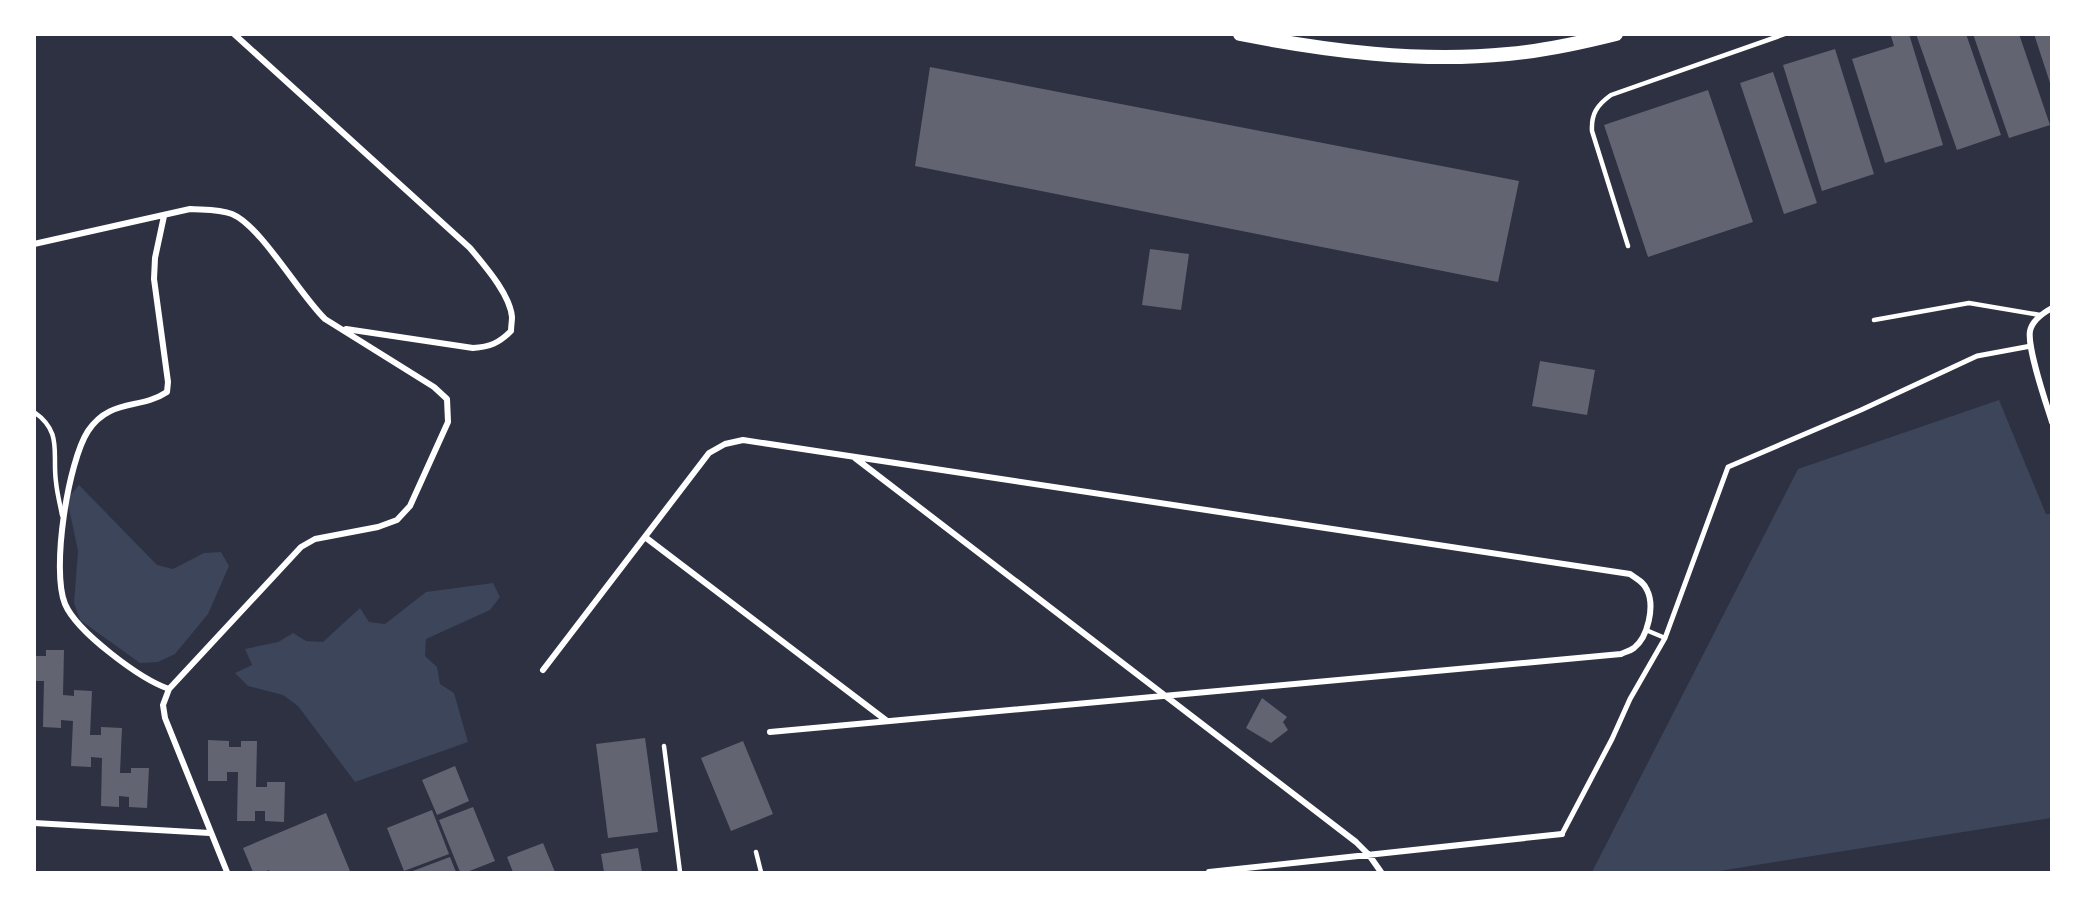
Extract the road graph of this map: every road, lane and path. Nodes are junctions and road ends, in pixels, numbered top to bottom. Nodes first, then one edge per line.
1 (234, 34) edge
2 (1240, 34) edge
3 (1616, 34) edge
4 (1785, 34) edge
5 (164, 216) junction
6 (34, 244) edge
7 (1628, 246) dead end
8 (2052, 308) edge
9 (2040, 315) junction
10 (1874, 320) dead end
11 (342, 328) junction
12 (2031, 345) junction
13 (34, 412) edge
14 (2052, 422) edge
15 (854, 457) junction
16 (63, 518) junction
17 (645, 537) junction
18 (1646, 630) junction
19 (1665, 638) junction
20 (543, 670) dead end
21 (169, 689) junction
22 (1166, 696) junction
23 (887, 722) junction
24 (770, 732) dead end
25 (664, 746) dead end
26 (34, 823) edge
27 (210, 833) junction
28 (1562, 834) joint
29 (756, 852) dead end
30 (1369, 855) junction
31 (226, 873) edge
32 (680, 873) edge
33 (761, 873) edge
34 (1209, 873) edge
35 (1380, 873) edge

1 - 11 street
2 - 3 main road
4 - 7 lane
5 - 6 street
5 - 11 street
5 - 16 street
8 - 9 street
9 - 10 lane
9 - 12 street
11 - 21 street
12 - 14 street
12 - 19 street
13 - 16 lane
15 - 17 street
15 - 18 street
15 - 22 street
16 - 21 street
17 - 20 street
17 - 23 street
18 - 19 lane
18 - 22 street
19 - 28 street
21 - 27 street
22 - 23 street
22 - 30 street
23 - 24 street
25 - 32 lane
26 - 27 street
27 - 31 street
28 - 30 street
29 - 33 lane
30 - 34 street
30 - 35 street

